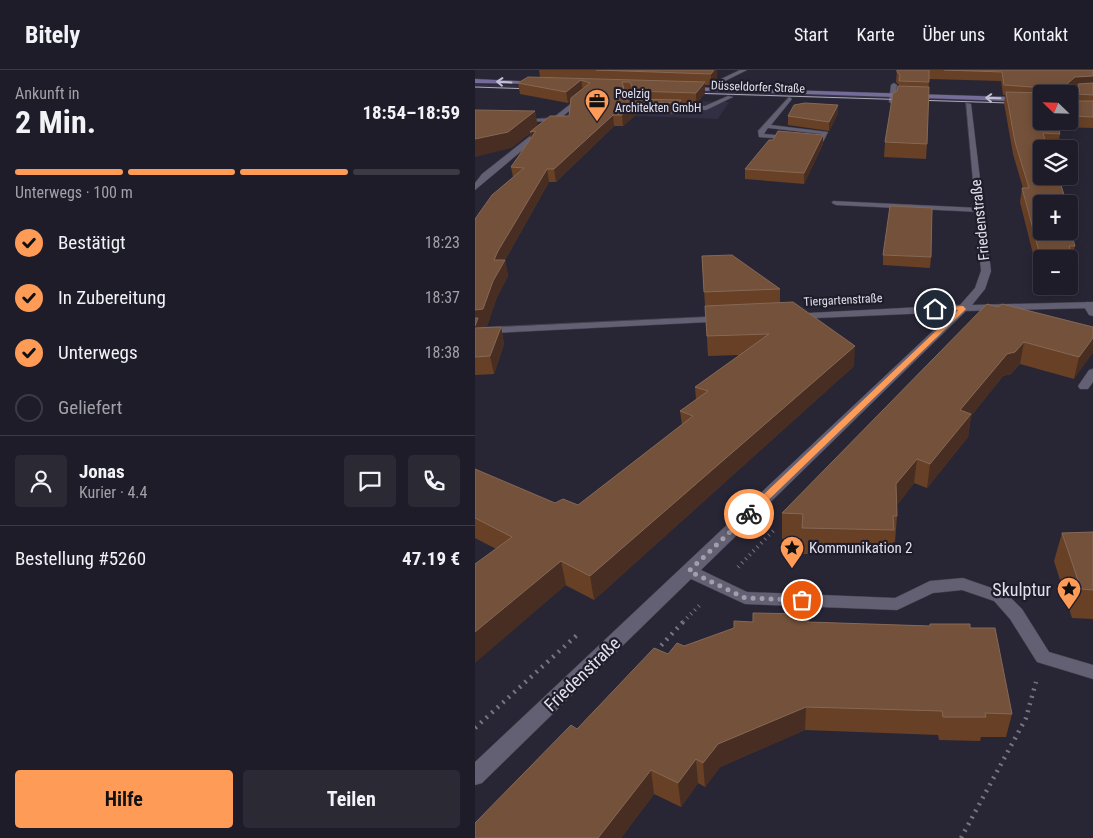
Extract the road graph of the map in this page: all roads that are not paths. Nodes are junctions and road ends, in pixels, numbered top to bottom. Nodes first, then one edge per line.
1 (744, 70) edge
2 (475, 81) edge
3 (543, 84) edge
4 (894, 85) dead end
5 (682, 89) edge
6 (1093, 89) edge
7 (712, 90) junction
8 (1078, 90) edge
9 (577, 93) edge
10 (586, 94) junction
11 (595, 94) edge
12 (683, 96) edge
13 (730, 97) junction
14 (789, 99) junction
15 (892, 99) junction
16 (1033, 100) edge
17 (1078, 101) edge
18 (1083, 101) edge
19 (968, 104) junction
20 (659, 105) edge
21 (1033, 107) edge
22 (511, 120) edge
23 (551, 120) junction
24 (766, 126) junction
25 (475, 176) edge
26 (485, 176) junction
27 (475, 188) edge
28 (837, 203) dead end
29 (979, 210) junction
30 (963, 308) junction
31 (1091, 308) edge
32 (784, 316) edge
33 (736, 318) edge
34 (475, 331) edge
35 (1093, 373) edge
36 (1083, 386) dead end
37 (689, 571) junction
38 (1093, 672) edge
39 (475, 776) edge

1 - 7 street
3 -> 2 main road
4 - 15 street
5 - 7 main road, Düsseldorfer Straße
6 - 8 street
7 - 15 main road, Düsseldorfer Straße
9 - 10 main road
10 - 11 main road
10 - 23 street
12 - 13 main road, Düsseldorfer Straße
13 - 14 main road, Düsseldorfer Straße
13 - 20 street
14 - 15 main road, Düsseldorfer Straße
14 - 24 street
16 -> 15 main road, Düsseldorfer Straße
15 - 19 main road, Düsseldorfer Straße
17 - 18 main road
19 - 21 main road, Düsseldorfer Straße
19 - 29 street, Friedenstraße
22 - 23 street
23 - 26 street
24 - 24 street
25 - 26 street
26 - 27 street
28 - 29 street
29 - 30 street, Friedenstraße
30 - 31 street, Tiergartenstraße
30 - 32 street, Tiergartenstraße
30 - 37 street, Friedenstraße
33 - 34 street
35 - 36 street
37 - 38 street
37 - 39 street, Friedenstraße

